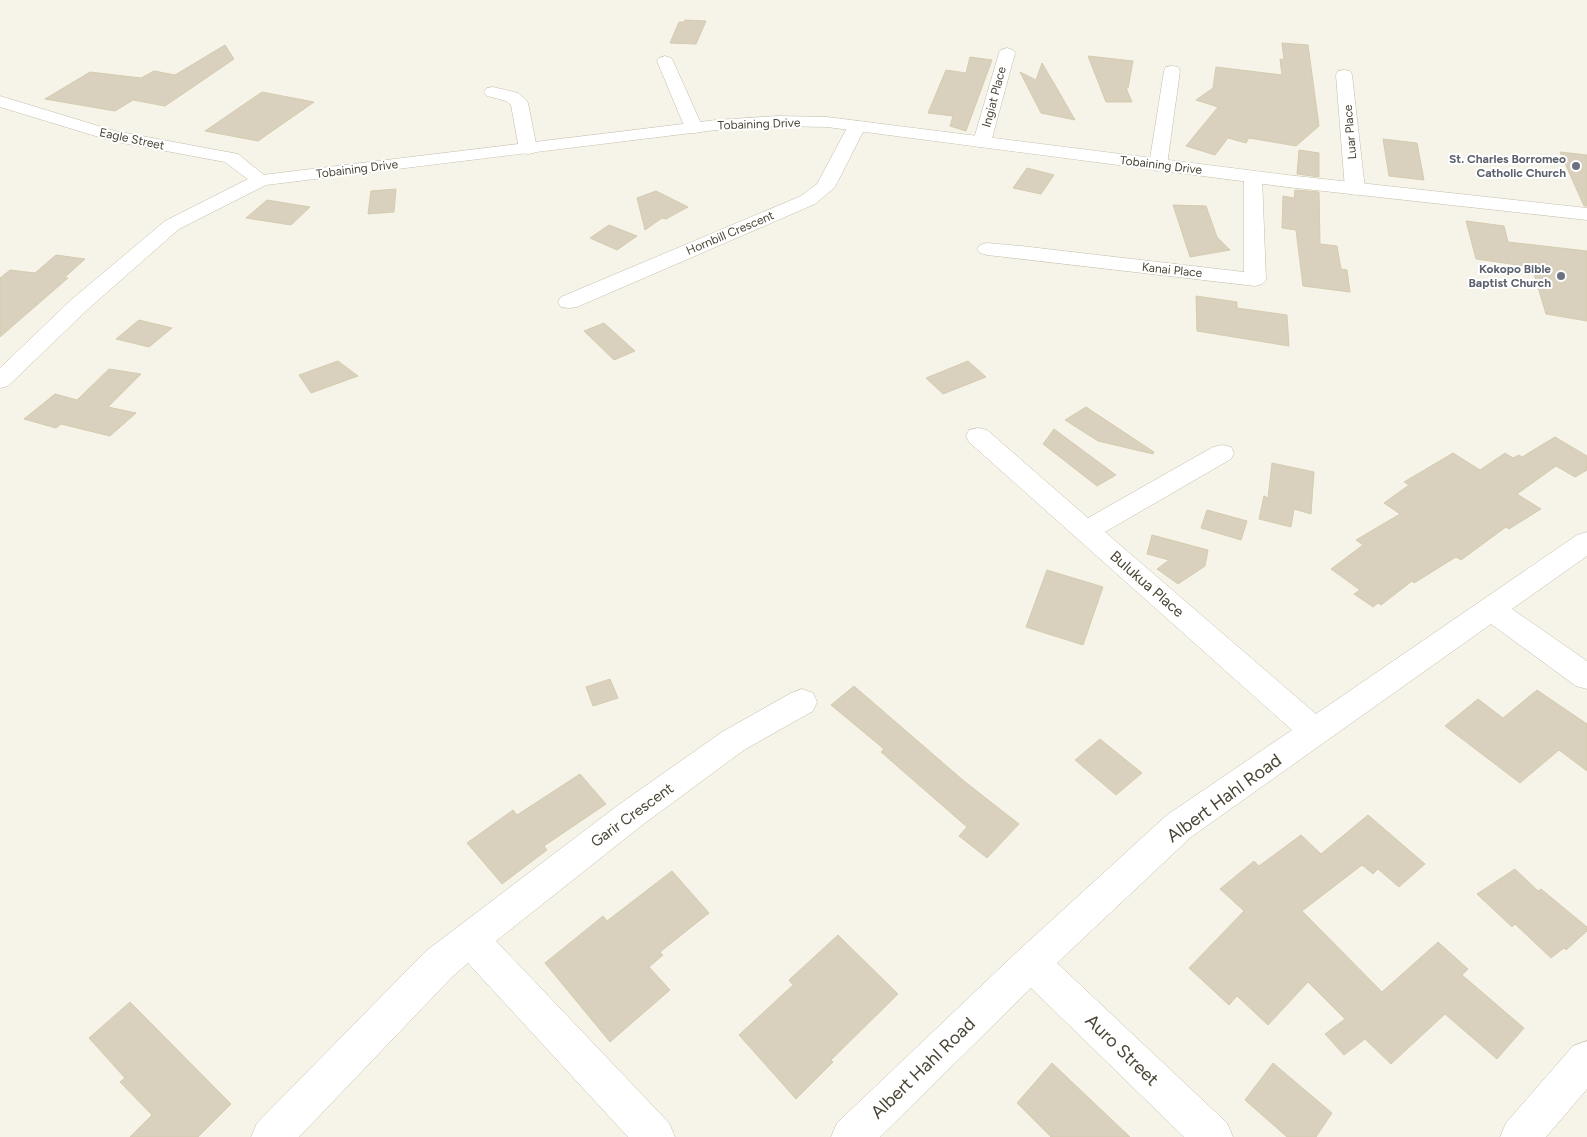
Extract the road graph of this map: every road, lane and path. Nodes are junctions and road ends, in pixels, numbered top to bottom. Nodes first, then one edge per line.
1 (1007, 53) dead end
2 (665, 61) dead end
3 (1172, 71) dead end
4 (1344, 75) dead end
5 (494, 92) dead end
6 (0, 101) edge
7 (857, 126) junction
8 (694, 128) junction
9 (982, 142) junction
10 (528, 149) junction
11 (1158, 165) junction
12 (1253, 177) junction
13 (261, 180) junction
14 (1355, 189) junction
15 (1587, 214) edge
16 (987, 249) dead end
17 (569, 302) dead end
18 (0, 381) edge
19 (978, 436) dead end
20 (1222, 453) dead end
21 (1086, 531) junction
22 (1587, 542) edge
23 (1491, 610) junction
24 (1587, 677) edge
25 (802, 702) dead end
26 (1316, 732) junction
27 (470, 939) junction
28 (1031, 963) junction
29 (1587, 1060) edge
30 (270, 1137) edge
31 (655, 1137) edge
32 (851, 1137) edge
33 (1214, 1137) edge
34 (1520, 1137) edge

1 - 9 street, Ingiat Place
2 - 8 street
3 - 11 street
4 - 14 street, Luar Place
5 - 10 street
6 - 13 street, Eagle Street
7 - 8 street, Tobaining Drive
7 - 9 street, Tobaining Drive
7 - 17 street, Hornbill Crescent
8 - 10 street, Tobaining Drive
9 - 11 street, Tobaining Drive
10 - 13 street, Tobaining Drive
11 - 12 street, Tobaining Drive
12 - 14 street, Tobaining Drive
12 - 16 street, Kanai Place
13 - 18 street, Tobaining Drive
14 - 15 street, Tobaining Drive
19 - 21 street, Bulukua Place
20 - 21 street
21 - 26 street, Bulukua Place
22 - 23 street, Albert Hahl Road
23 - 24 street
23 - 26 street, Albert Hahl Road
25 - 27 street, Garir Crescent
26 - 28 street, Albert Hahl Road
27 - 30 street, Garir Crescent
27 - 31 street
28 - 32 street, Albert Hahl Road
28 - 33 street, Auro Street
29 - 34 street

